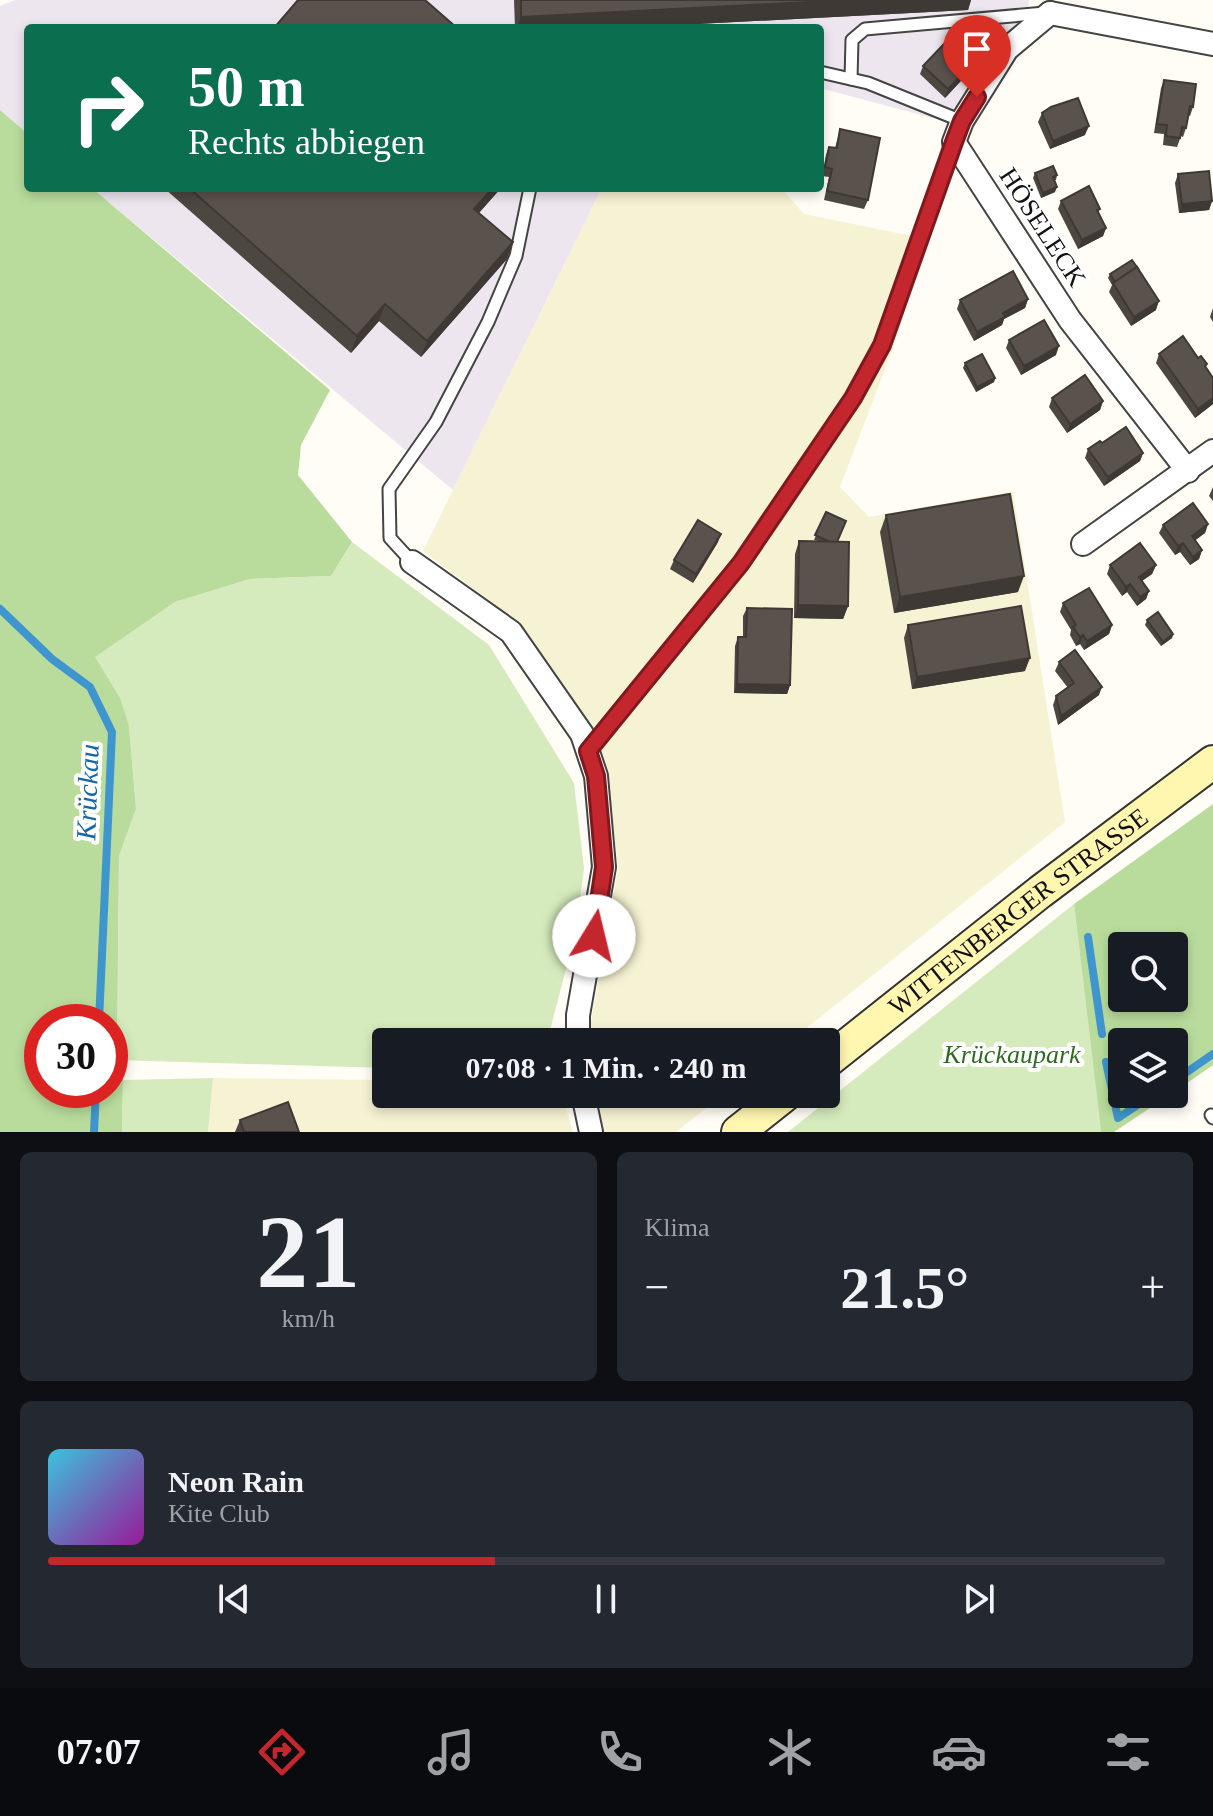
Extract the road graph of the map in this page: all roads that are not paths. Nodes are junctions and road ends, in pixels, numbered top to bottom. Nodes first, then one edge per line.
1 (1050, 6) edge
2 (1213, 44) edge
3 (824, 73) edge
4 (851, 79) junction
5 (958, 131) junction
6 (529, 192) edge
7 (1213, 451) edge
8 (1188, 471) junction
9 (1083, 544) dead end
10 (412, 562) joint
11 (588, 751) junction
12 (1213, 762) edge
13 (578, 1028) edge
14 (840, 1051) edge
15 (586, 1108) edge
16 (768, 1108) edge
17 (591, 1132) edge
18 (738, 1132) edge

1 - 2 street
1 - 4 lane
1 - 5 street
3 - 4 lane
4 - 5 lane
5 - 8 street, HÖSELECK
5 - 11 lane
6 - 10 lane
7 - 8 street
8 - 9 street
10 - 11 street
11 - 13 street
12 - 14 main road, WITTENBERGER STRASSE
15 - 17 street
16 - 18 main road

